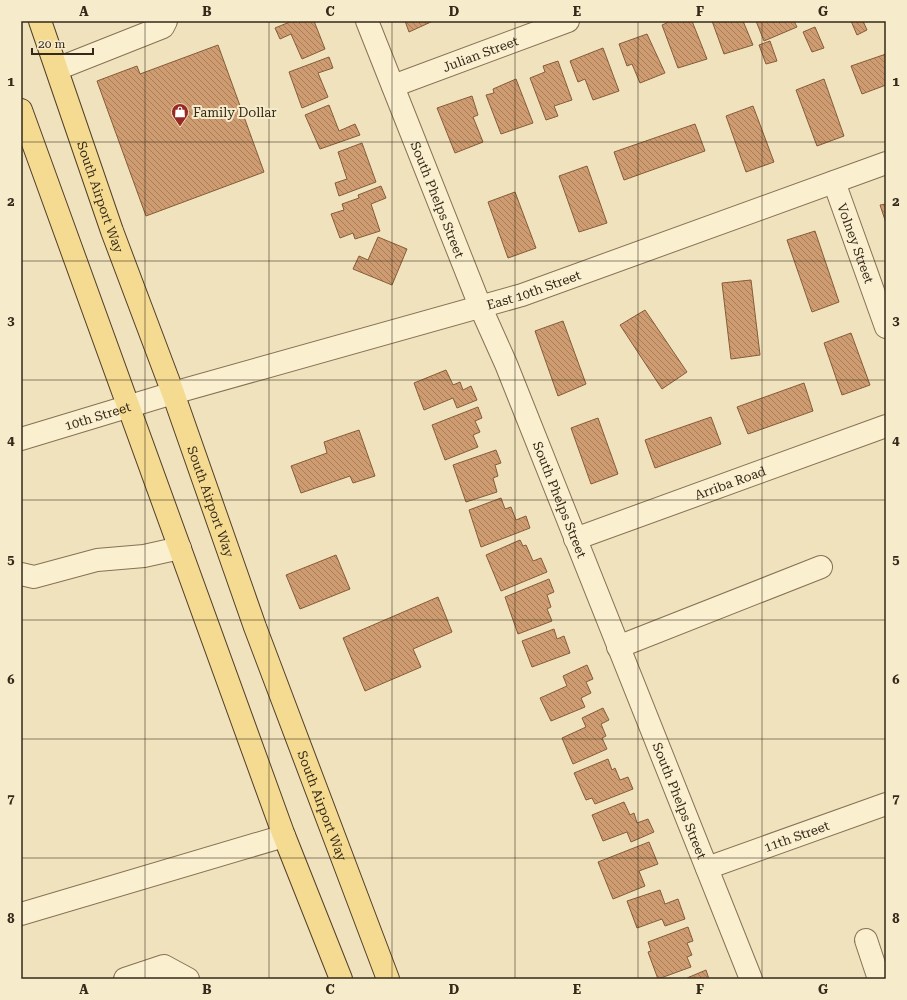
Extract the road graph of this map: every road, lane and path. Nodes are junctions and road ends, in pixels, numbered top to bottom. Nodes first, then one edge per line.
1 (40, 21) edge
2 (166, 21) edge
3 (367, 21) edge
4 (568, 21) edge
5 (57, 69) junction
6 (393, 86) junction
7 (21, 110) edge
8 (886, 163) edge
9 (834, 182) junction
10 (480, 306) junction
11 (886, 328) edge
12 (173, 393) junction
13 (128, 406) junction
14 (886, 426) edge
15 (21, 439) edge
16 (574, 539) junction
17 (180, 548) junction
18 (821, 567) dead end
19 (21, 574) edge
20 (618, 647) junction
21 (886, 804) edge
22 (284, 836) junction
23 (707, 868) junction
24 (21, 914) edge
25 (866, 940) dead end
26 (125, 979) edge
27 (188, 979) edge
28 (341, 979) edge
29 (388, 979) edge
30 (751, 979) edge
31 (879, 979) edge

1 - 5 main road, South Airport Way
2 - 5 street
3 - 6 street, South Phelps Street
4 - 6 street, Julian Street
5 - 12 main road, South Airport Way
6 - 10 street, South Phelps Street
7 - 13 main road
8 - 9 street, East 10th Street
9 - 10 street, East 10th Street
9 - 11 street, Volney Street
10 - 12 street, East 10th Street
10 - 16 street, South Phelps Street
12 - 13 street, 10th Street
12 - 29 main road, South Airport Way
13 - 15 street, 10th Street
13 - 17 main road
14 - 16 street, Arriba Road
16 - 20 street, South Phelps Street
17 - 19 street
17 - 22 main road
18 - 20 street
20 - 23 street, South Phelps Street
21 - 23 street, 11th Street
22 - 24 street
22 - 28 main road
23 - 30 street, South Phelps Street
25 - 31 street
26 - 27 street

